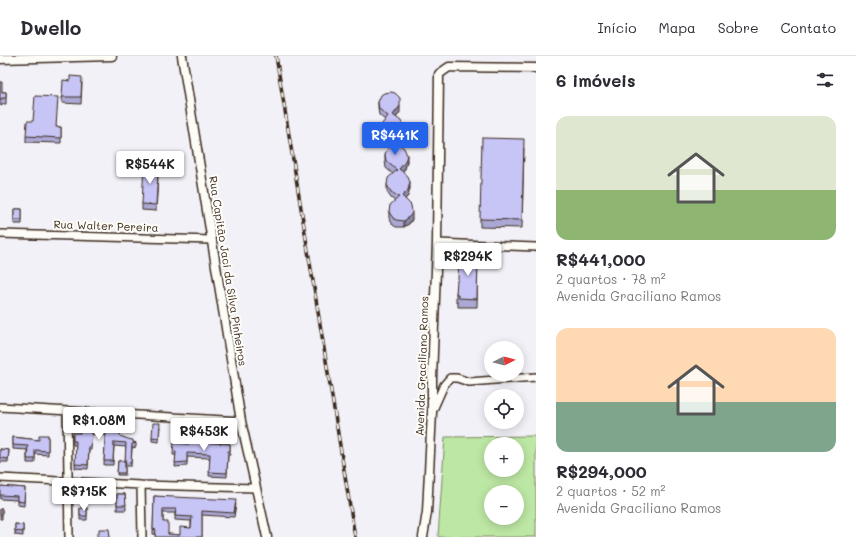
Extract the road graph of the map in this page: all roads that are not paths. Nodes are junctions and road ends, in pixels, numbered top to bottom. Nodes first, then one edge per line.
1 (112, 56) edge
2 (182, 56) edge
3 (0, 59) edge
4 (536, 68) edge
5 (0, 234) edge
6 (212, 240) junction
7 (437, 243) junction
8 (536, 247) edge
9 (536, 376) edge
10 (0, 407) edge
11 (67, 411) junction
12 (432, 412) junction
13 (241, 421) junction
14 (0, 478) edge
15 (68, 482) junction
16 (141, 485) junction
17 (256, 488) junction
18 (69, 537) edge
19 (142, 537) edge
20 (267, 537) edge
21 (423, 537) edge

1 - 3 street
2 - 6 street, Rua Capitão Jaci da Silva Pinheiros
4 - 7 street, Avenida Graciliano Ramos
5 - 6 street, Rua Walter Pereira
6 - 13 street, Rua Capitão Jaci da Silva Pinheiros
7 - 8 street
7 - 12 street, Avenida Graciliano Ramos
9 - 12 street
10 - 11 street
11 - 13 street
11 - 15 street
12 - 21 street, Avenida Graciliano Ramos
13 - 17 street, Rua Capitão Jaci da Silva Pinheiros
14 - 15 street
15 - 16 street
15 - 18 street
16 - 17 street
16 - 19 street
17 - 20 street, Rua Capitão Jaci da Silva Pinheiros

